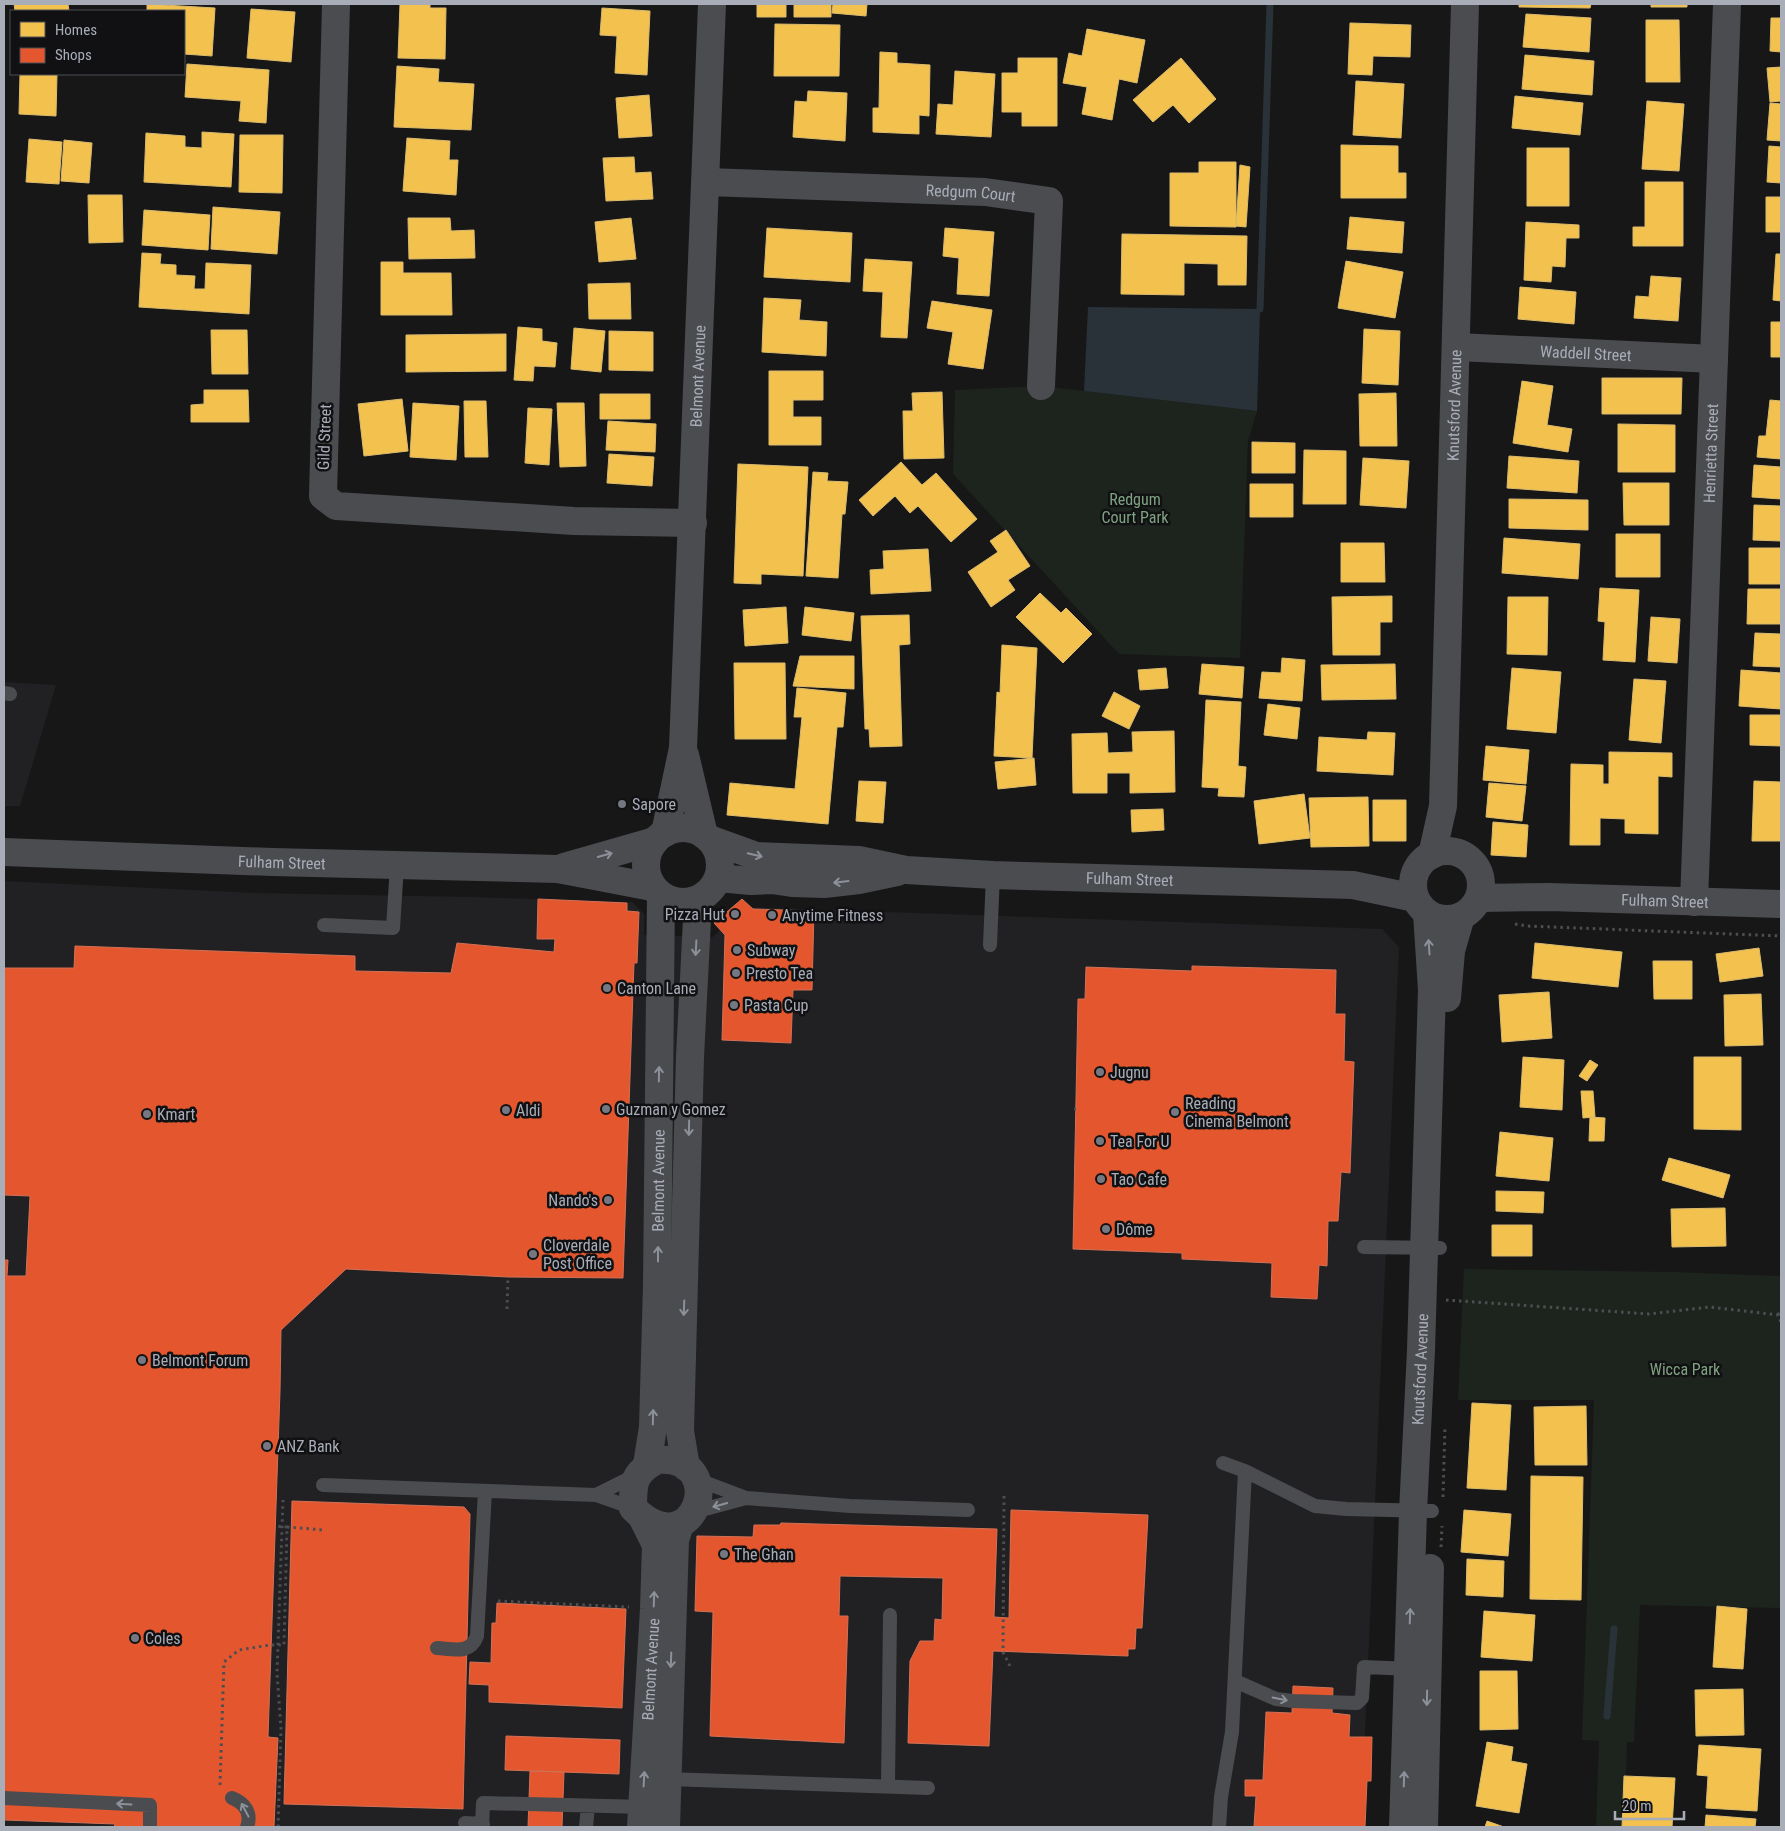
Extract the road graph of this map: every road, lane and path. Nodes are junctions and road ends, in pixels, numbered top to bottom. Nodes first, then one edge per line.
1 (336, 4) edge
2 (712, 4) edge
3 (1466, 4) edge
4 (1728, 4) edge
5 (706, 182) junction
6 (1457, 347) junction
7 (1714, 359) junction
8 (1041, 386) dead end
9 (693, 523) junction
10 (684, 748) junction
11 (660, 837) junction
12 (706, 837) junction
13 (4, 852) edge
14 (1436, 858) junction
15 (396, 865) junction
16 (558, 869) junction
17 (906, 870) junction
18 (993, 875) junction
19 (718, 878) junction
20 (1353, 885) junction
21 (657, 891) junction
22 (1473, 897) junction
23 (698, 900) junction
24 (1694, 902) junction
25 (1781, 904) edge
26 (1421, 906) junction
27 (1511, 922) dead end
28 (324, 925) dead end
29 (1781, 936) edge
30 (990, 945) dead end
31 (1364, 1247) dead end
32 (1432, 1248) junction
33 (508, 1277) dead end
34 (1446, 1300) junction
35 (507, 1309) dead end
36 (1781, 1311) edge
37 (1778, 1315) junction
38 (1781, 1322) edge
39 (1445, 1420) dead end
40 (1223, 1463) dead end
41 (643, 1470) junction
42 (1245, 1471) junction
43 (691, 1473) junction
44 (323, 1485) dead end
45 (485, 1491) junction
46 (596, 1495) junction
47 (1004, 1496) dead end
48 (746, 1498) junction
49 (283, 1500) dead end
50 (968, 1510) dead end
51 (1432, 1511) junction
52 (638, 1512) junction
53 (687, 1518) junction
54 (275, 1526) dead end
55 (287, 1527) junction
56 (322, 1530) dead end
57 (1441, 1550) dead end
58 (498, 1602) dead end
59 (635, 1607) dead end
60 (890, 1615) dead end
61 (437, 1648) dead end
62 (1011, 1668) dead end
63 (1418, 1669) junction
64 (1235, 1680) junction
65 (666, 1779) junction
66 (888, 1786) junction
67 (220, 1788) dead end
68 (928, 1788) dead end
69 (4, 1798) edge
70 (232, 1798) dead end
71 (588, 1806) junction
72 (654, 1817) edge
73 (465, 1823) dead end
74 (482, 1825) edge
75 (150, 1827) edge
76 (247, 1827) edge
77 (278, 1827) edge
78 (586, 1827) edge
79 (1219, 1827) edge
80 (1402, 1827) edge
81 (1424, 1827) edge

1 - 9 street, Gild Street
2 - 5 street, Belmont Avenue
3 - 6 street, Knutsford Avenue
4 - 7 street, Henrietta Street
5 - 8 street, Redgum Court
5 - 9 street, Belmont Avenue
6 - 7 street, Waddell Street
6 - 14 street, Knutsford Avenue
7 - 24 street, Henrietta Street
9 - 10 street, Belmont Avenue
10 - 11 street, Belmont Avenue
10 - 12 street, Belmont Avenue
11 - 12 street
16 -> 11 street, Fulham Street
11 - 21 street, Belmont Avenue
12 -> 17 street, Fulham Street
12 - 19 street, Belmont Avenue
13 - 15 street, Fulham Street
14 - 20 street, Fulham Street
14 - 22 street
14 - 26 street
15 - 16 street, Fulham Street
15 - 28 lane
16 - 21 street, Fulham Street
17 - 18 street, Fulham Street
17 -> 19 street, Fulham Street
18 - 20 street, Fulham Street
18 - 30 lane
19 - 23 street
20 - 26 street, Fulham Street
21 - 23 street
41 -> 21 street, Belmont Avenue
22 - 24 street, Fulham Street
22 - 26 street, Fulham Street
22 - 32 street, Knutsford Avenue
23 -> 43 street, Belmont Avenue
24 - 25 street, Fulham Street
32 -> 26 street, Knutsford Avenue
27 - 29 path
31 - 32 lane
32 - 34 street, Knutsford Avenue
32 - 51 street, Knutsford Avenue
33 - 35 path
34 - 37 path
34 - 51 street, Knutsford Avenue
36 - 37 path
37 - 38 path
39 - 51 path
40 - 42 lane
41 - 43 street
41 - 46 lane
41 - 52 street, Belmont Avenue
42 - 51 lane
42 - 64 lane
43 - 48 lane
43 - 53 street, Belmont Avenue
44 - 45 lane
45 - 46 lane
45 - 61 lane
46 - 52 lane
47 - 62 path
48 - 50 lane
48 -> 53 lane
49 - 77 path
51 - 57 path
51 - 63 street, Knutsford Avenue
52 - 53 street
72 -> 52 street, Belmont Avenue
53 -> 65 street, Belmont Avenue
54 - 55 path
55 - 56 path
55 - 67 path
58 - 59 path
60 - 66 lane
64 -> 63 lane
80 -> 63 street, Knutsford Avenue
63 -> 81 street, Knutsford Avenue
64 - 79 lane
65 - 66 lane
65 - 72 street, Belmont Avenue
66 - 68 lane
75 -> 69 lane
76 -> 70 lane
71 - 72 lane
71 - 74 lane
71 - 78 lane
73 - 74 lane

